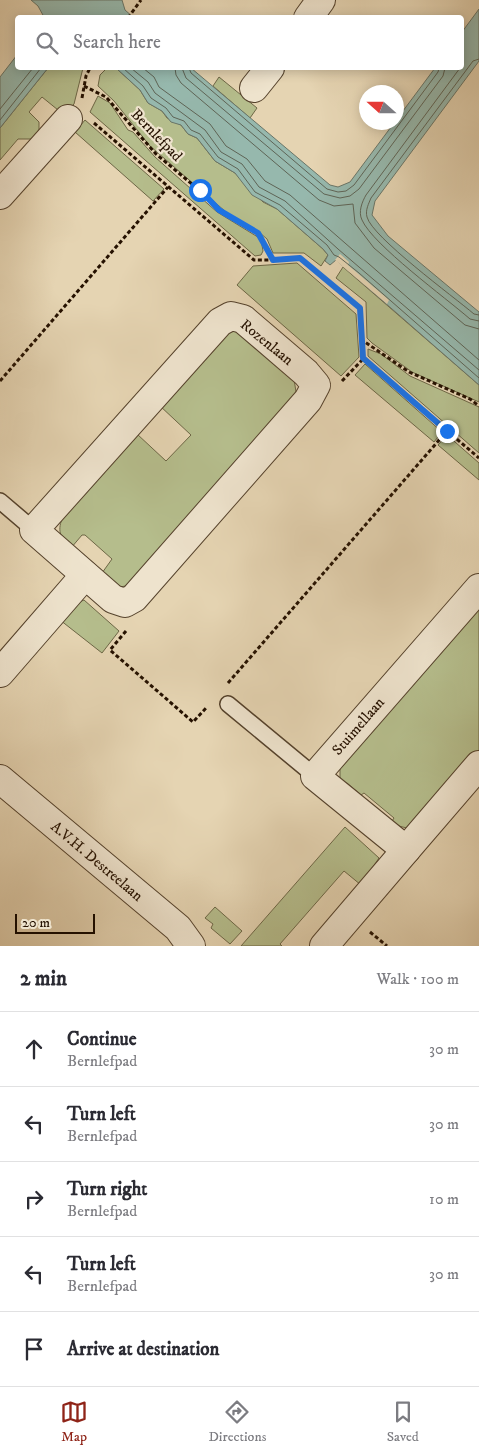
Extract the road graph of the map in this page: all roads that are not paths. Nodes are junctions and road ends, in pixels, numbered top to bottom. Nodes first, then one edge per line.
1 (321, 0) edge
2 (310, 15) edge
3 (80, 120) road end
4 (0, 195) edge
5 (0, 501) edge
6 (34, 530) junction
7 (85, 575) junction
8 (479, 588) edge
9 (0, 673) edge
10 (228, 704) dead end
11 (479, 766) edge
12 (314, 776) junction
13 (0, 779) edge
14 (406, 850) junction
15 (191, 946) edge
16 (324, 946) edge

1 - 2 street
3 - 4 street
5 - 6 lane
6 - 7 street
6 - 7 street, Rozenlaan
7 - 9 street
8 - 12 street, Stuimellaan
10 - 12 lane
11 - 14 street
12 - 14 street
13 - 15 street, A.V.H. Destreelaan
14 - 16 street

